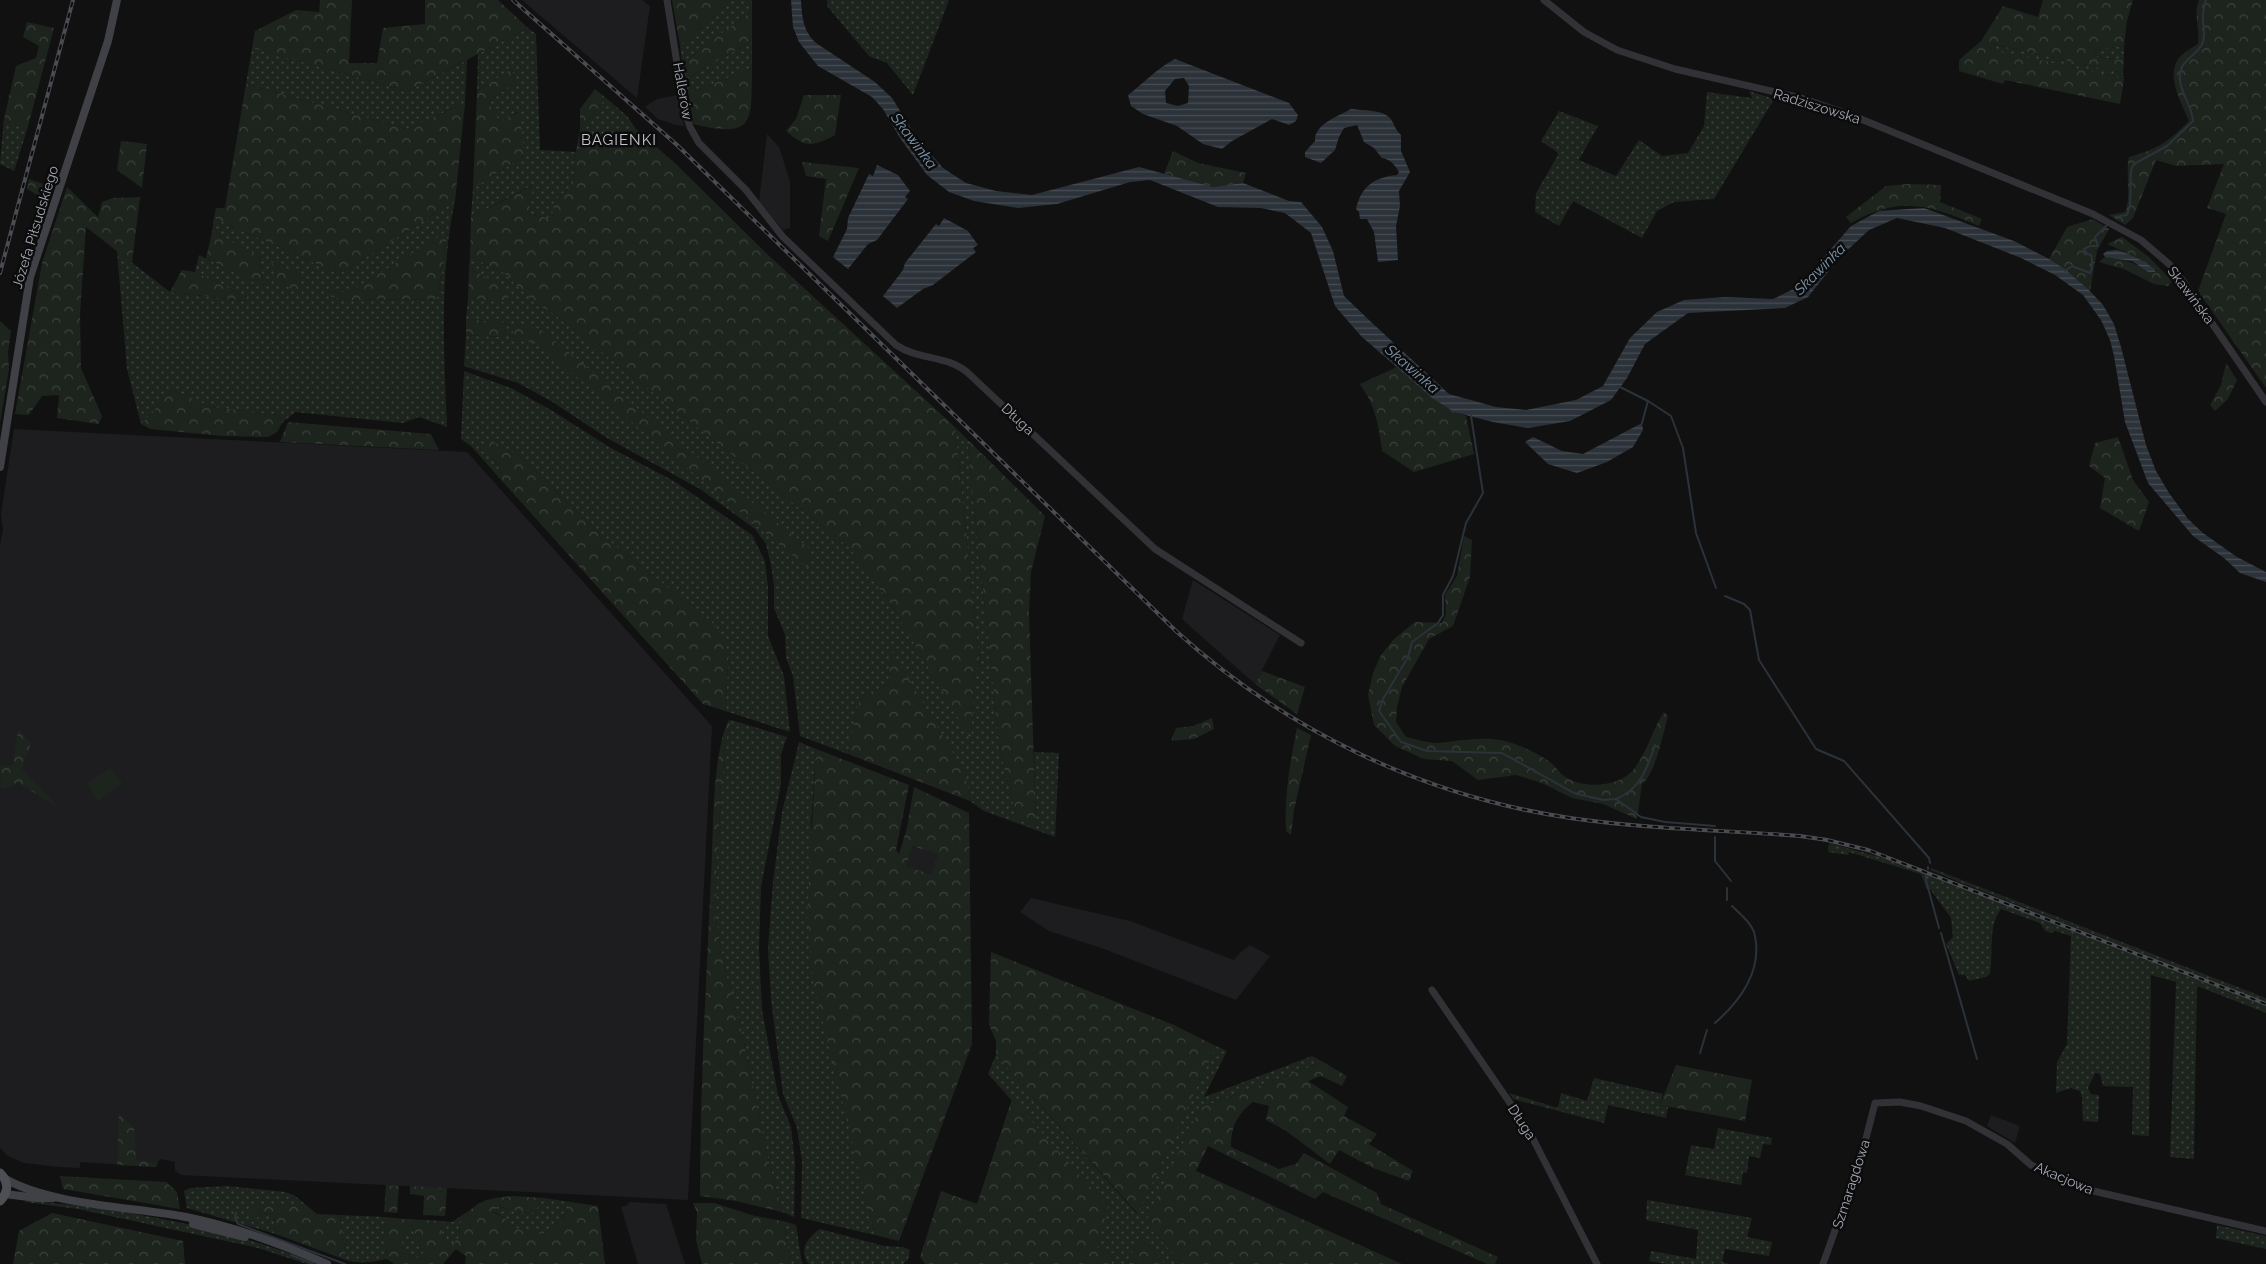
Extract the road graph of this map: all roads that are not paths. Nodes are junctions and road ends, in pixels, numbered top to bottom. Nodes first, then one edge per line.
1 (117, 0) edge
2 (667, 0) edge
3 (1544, 0) edge
4 (746, 190) joint
5 (2093, 214) joint
6 (2266, 402) edge
7 (0, 467) edge
8 (1301, 643) dead end
9 (1432, 990) dead end
10 (1875, 1103) joint
11 (2, 1175) edge
12 (60, 1197) junction
13 (3, 1198) edge
14 (2266, 1231) edge
15 (327, 1264) edge
16 (1597, 1264) edge
17 (1823, 1264) edge

1 - 7 main road, Józefa Piłsudskiego
2 - 4 street, Hallerów
3 - 5 street, Radziszowska
4 - 8 street, Długa
5 - 6 street, Skawińska
9 - 16 street, Długa
10 - 14 street, Akacjowa
10 - 17 street, Szmaragdowa
11 - 12 main road
11 - 13 main road
12 - 13 main road
12 - 15 main road

